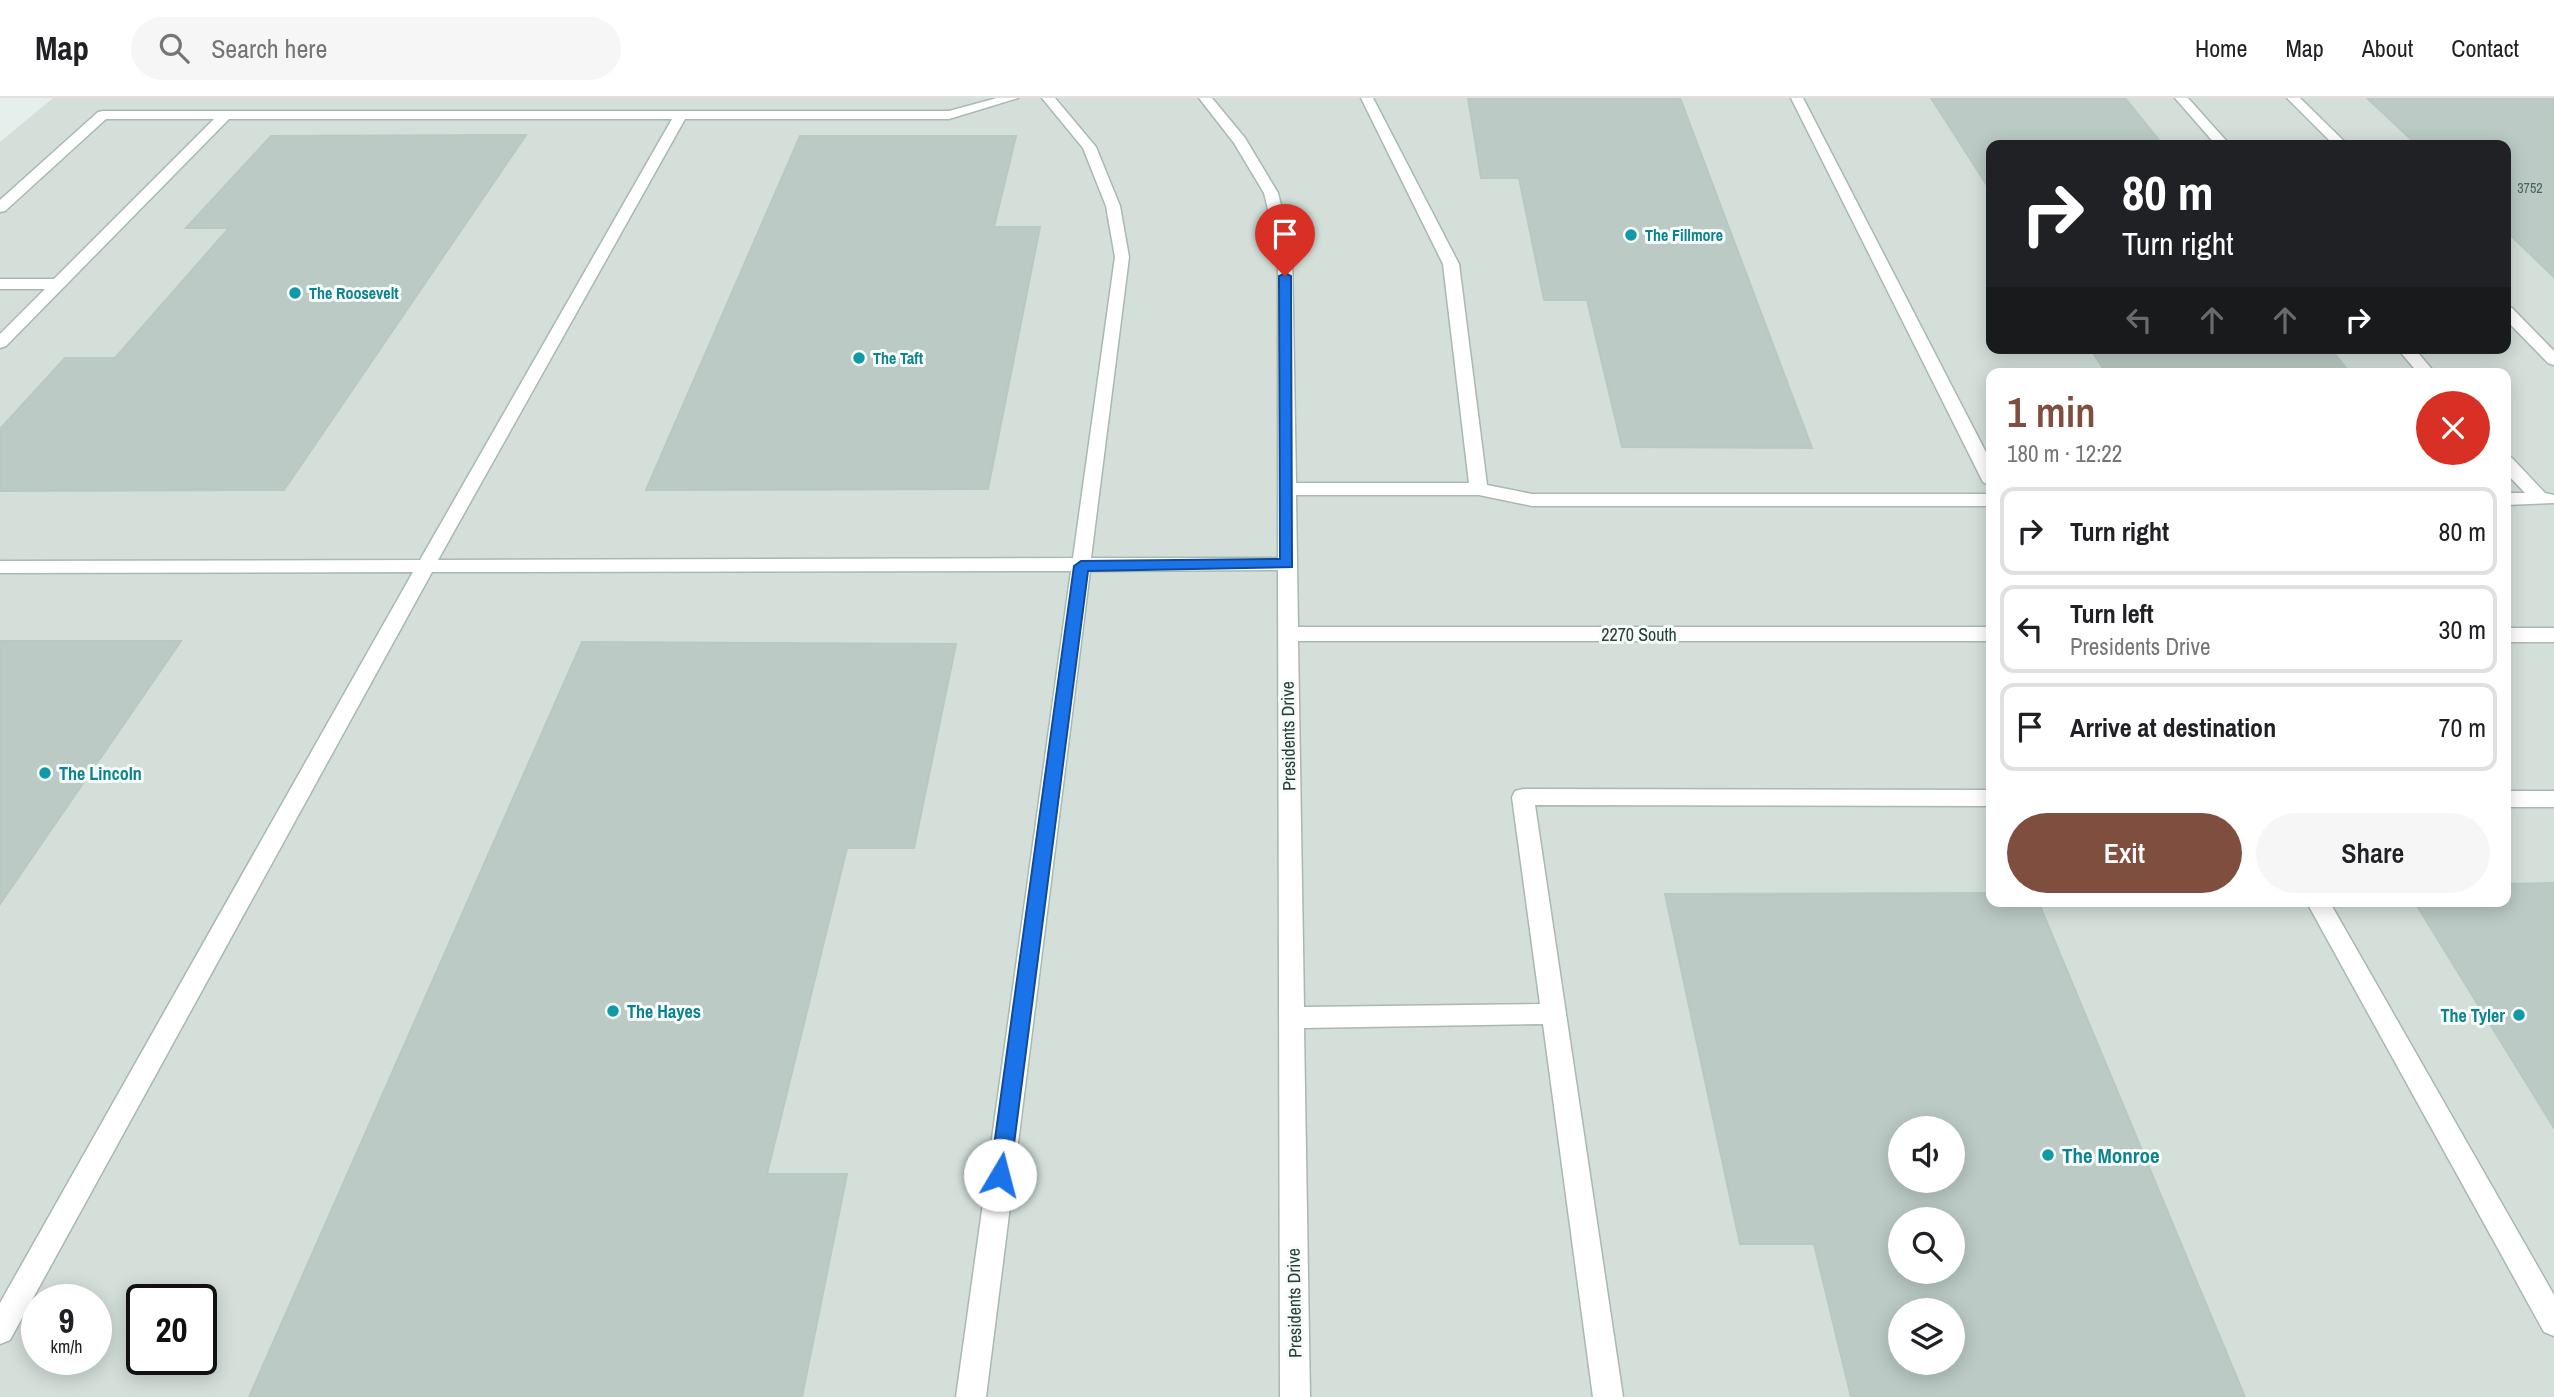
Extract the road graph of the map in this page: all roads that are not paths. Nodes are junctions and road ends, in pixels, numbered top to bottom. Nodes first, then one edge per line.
1 (470, 98) edge
2 (1013, 98) edge
3 (1048, 98) edge
4 (1205, 98) edge
5 (1367, 98) edge
6 (1797, 98) edge
7 (2181, 98) edge
8 (2293, 98) edge
9 (457, 114) junction
10 (225, 115) junction
11 (681, 115) junction
12 (2219, 140) edge
13 (2336, 140) edge
14 (0, 208) edge
15 (0, 284) edge
16 (58, 284) junction
17 (2511, 316) edge
18 (0, 343) edge
19 (2410, 354) edge
20 (2554, 360) edge
21 (2423, 368) edge
22 (2511, 467) edge
23 (1986, 470) edge
24 (1288, 489) junction
25 (1479, 489) junction
26 (1986, 499) edge
27 (2511, 499) edge
28 (2547, 499) edge
29 (1287, 564) junction
30 (1081, 566) junction
31 (0, 567) edge
32 (425, 567) junction
33 (1287, 634) junction
34 (1986, 635) edge
35 (2511, 635) edge
36 (2554, 635) edge
37 (1986, 798) edge
38 (2511, 799) edge
39 (2554, 799) edge
40 (2320, 907) edge
41 (1554, 1014) junction
42 (1291, 1018) junction
43 (2554, 1322) edge
44 (0, 1330) edge
45 (971, 1397) edge
46 (1295, 1397) edge
47 (1608, 1397) edge

1 - 9 street
2 - 11 street
3 - 30 street
4 - 24 street, Presidents Drive
5 - 25 street
6 - 23 street
7 - 12 street
8 - 13 street
9 - 10 street
9 - 11 street
10 - 14 street
10 - 16 street
11 - 32 street
15 - 16 street
16 - 18 street
17 - 20 street
19 - 21 street
22 - 28 street
24 - 25 street
24 - 29 street, Presidents Drive
25 - 26 street
27 - 28 street
29 - 30 street
29 - 33 street, Presidents Drive
30 - 32 street
30 - 45 street
31 - 32 street
32 - 44 street
33 - 34 street, 2270 South
33 - 42 street, Presidents Drive
35 - 36 street
37 - 41 street
38 - 39 street
40 - 43 street
41 - 42 street
41 - 47 street
42 - 46 street, Presidents Drive

